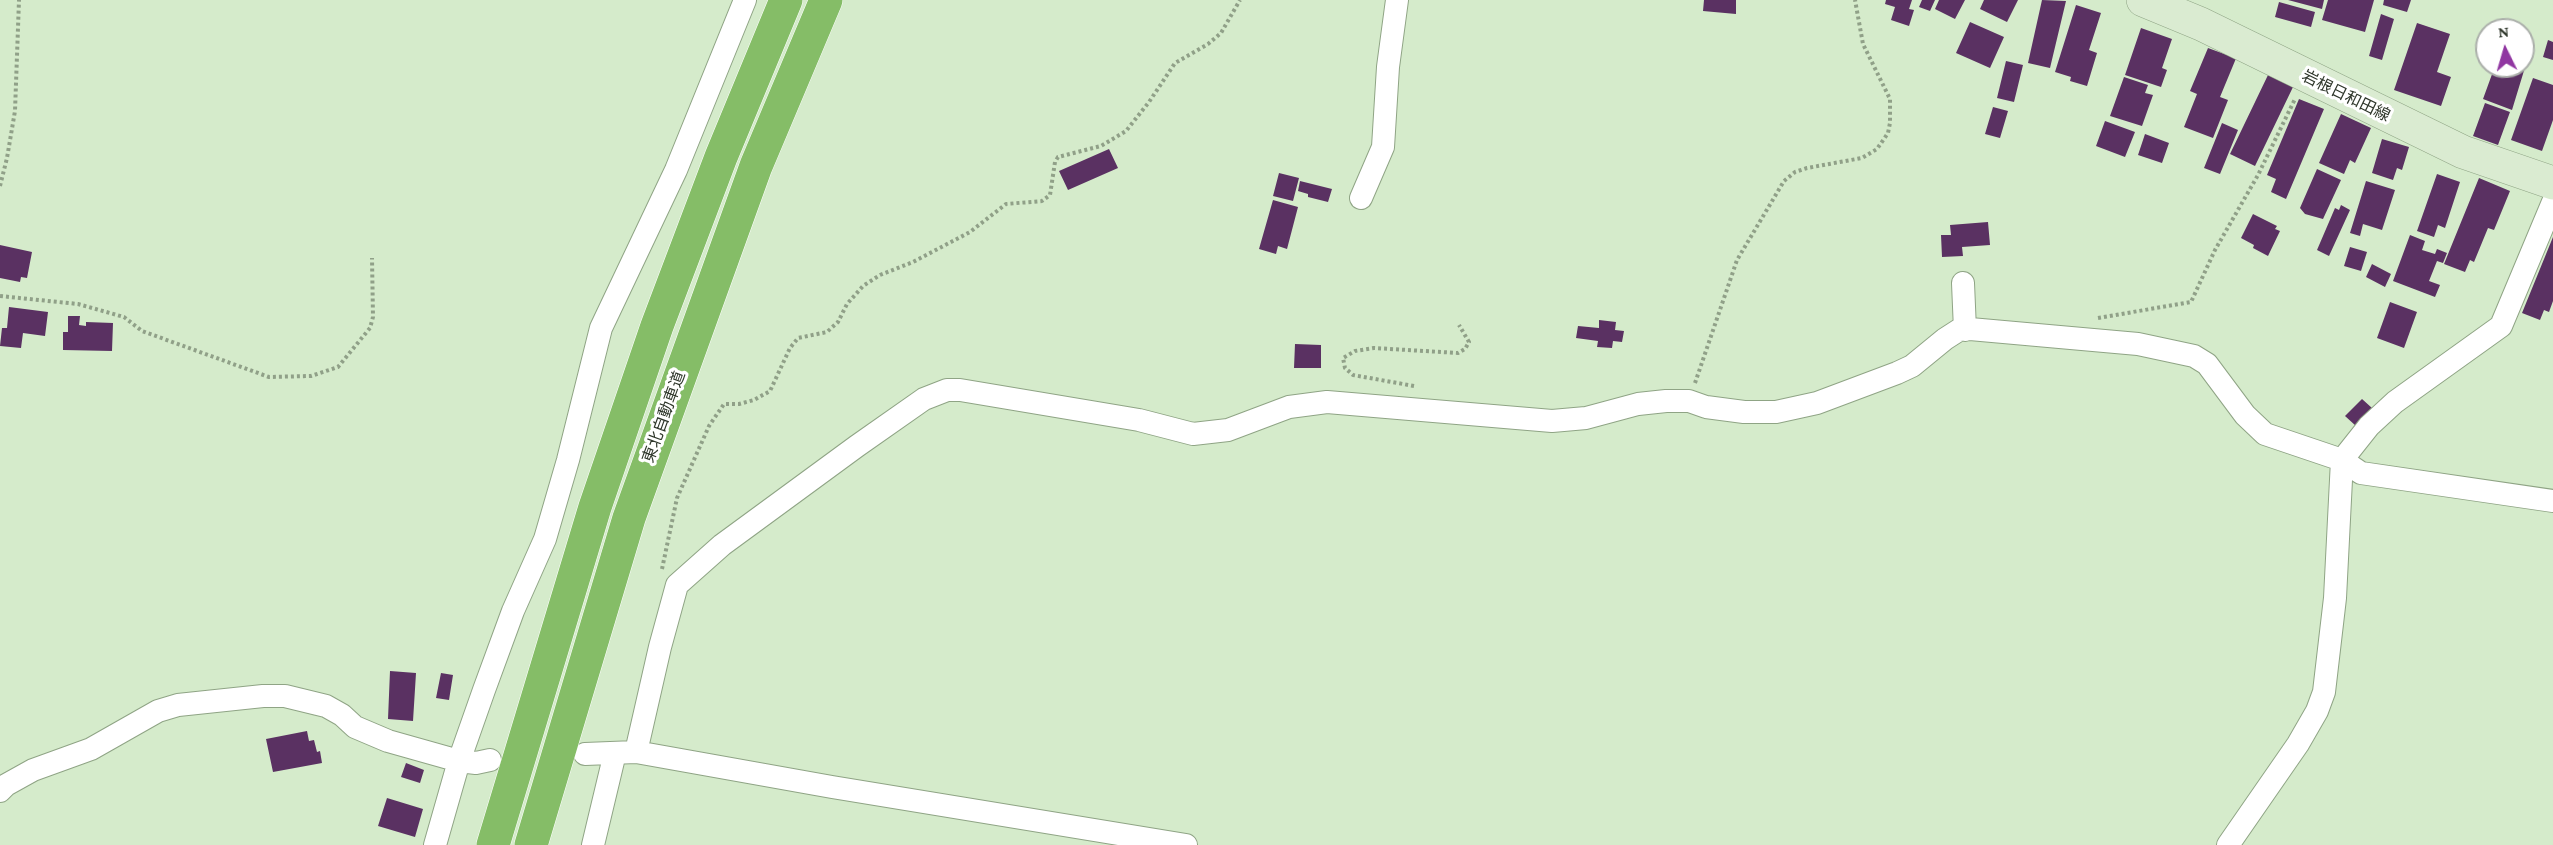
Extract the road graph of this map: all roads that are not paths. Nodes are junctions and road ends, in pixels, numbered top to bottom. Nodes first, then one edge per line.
1 (745, 0) edge
2 (786, 0) edge
3 (826, 0) edge
4 (1397, 0) edge
5 (2143, 0) edge
6 (2553, 183) edge
7 (1361, 198) dead end
8 (2553, 202) edge
9 (1963, 283) dead end
10 (1965, 330) junction
11 (2342, 460) junction
12 (2553, 501) edge
13 (626, 752) junction
14 (585, 754) dead end
15 (490, 760) dead end
16 (459, 761) junction
17 (0, 791) edge
18 (435, 845) edge
19 (493, 845) edge
20 (531, 845) edge
21 (593, 845) edge
22 (1186, 845) edge
23 (2228, 845) edge

1 - 16 street
2 - 19 highway
3 - 20 highway, 東北自動車道
4 - 7 street
5 - 6 main road, 岩根日和田線
8 - 11 street
9 - 10 street
10 - 11 street
10 - 13 street
11 - 12 street
11 - 23 street
13 - 14 street
13 - 21 street
13 - 22 street
15 - 16 street
16 - 17 street
16 - 18 street

